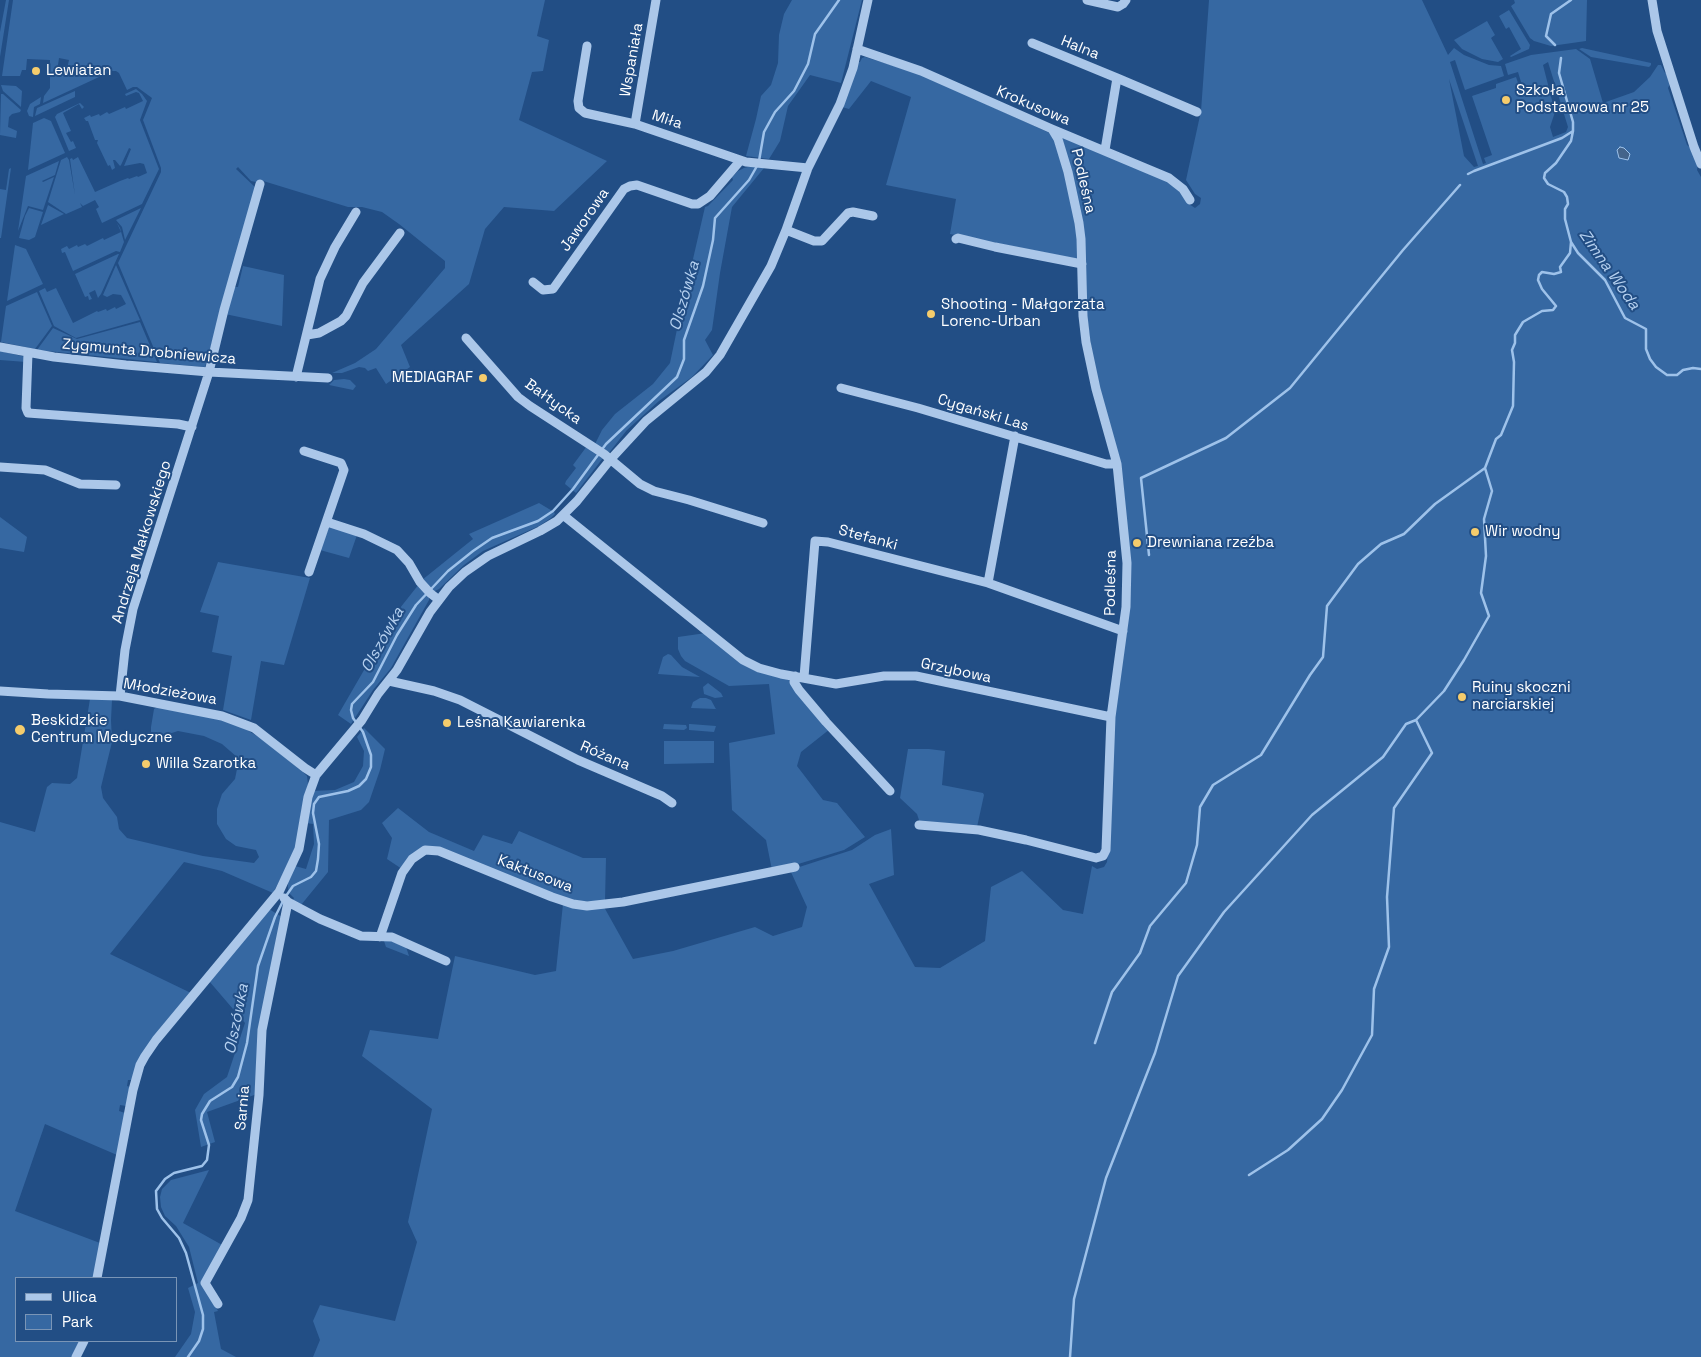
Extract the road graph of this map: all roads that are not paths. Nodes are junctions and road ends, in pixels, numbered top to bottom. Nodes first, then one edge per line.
1 (656, 0) edge
2 (868, 0) edge
3 (1087, 0) edge
4 (1126, 0) edge
5 (1652, 0) edge
6 (1032, 43) dead end
7 (587, 46) dead end
8 (857, 49) junction
9 (1116, 78) junction
10 (1196, 112) dead end
11 (636, 124) junction
12 (1052, 129) junction
13 (1105, 150) junction
14 (743, 162) junction
15 (1701, 164) edge
16 (808, 168) junction
17 (260, 184) dead end
18 (1190, 200) dead end
19 (356, 212) dead end
20 (873, 216) dead end
21 (786, 230) junction
22 (400, 233) dead end
23 (956, 239) dead end
24 (1082, 264) junction
25 (533, 282) dead end
26 (307, 335) junction
27 (466, 338) dead end
28 (0, 348) edge
29 (28, 353) junction
30 (209, 372) junction
31 (296, 377) junction
32 (328, 378) dead end
33 (841, 388) dead end
34 (192, 427) junction
35 (1015, 436) junction
36 (304, 451) dead end
37 (607, 457) junction
38 (1117, 464) junction
39 (0, 467) edge
40 (116, 485) dead end
41 (563, 516) junction
42 (328, 522) junction
43 (763, 523) dead end
44 (309, 572) dead end
45 (988, 584) junction
46 (439, 600) junction
47 (1123, 631) junction
48 (799, 677) junction
49 (389, 680) junction
50 (0, 691) edge
51 (120, 696) junction
52 (1111, 717) junction
53 (316, 775) junction
54 (890, 791) dead end
55 (672, 803) dead end
56 (919, 825) dead end
57 (795, 867) dead end
58 (283, 897) junction
59 (380, 937) junction
60 (446, 961) dead end
61 (97, 1277) edge
62 (218, 1304) dead end
63 (84, 1342) edge
64 (76, 1357) edge

1 - 11 street, Wspaniała
2 - 8 street
3 - 4 street
5 - 15 street
6 - 9 street, Halna
7 - 11 street, Miła
8 - 12 street, Krokusowa
8 - 16 street
9 - 10 street, Halna
9 - 13 street
11 - 14 street, Miła
12 - 13 street, Krokusowa
12 - 24 street, Podleśna
13 - 18 street, Krokusowa
14 - 16 street, Miła
14 - 25 street, Jaworowa
16 - 21 street
17 - 30 street, Andrzeja Małkowskiego
19 - 26 street
20 - 21 street
21 - 37 street
22 - 26 street
23 - 24 street
24 - 38 street, Podleśna
26 - 31 street
27 - 37 street, Bałtycka
28 - 29 street, Zygmunta Drobniewicza
29 - 30 street, Zygmunta Drobniewicza
29 - 34 street
30 - 31 street, Zygmunta Drobniewicza
30 - 34 street, Andrzeja Małkowskiego
31 - 32 street, Zygmunta Drobniewicza
33 - 35 street, Cygański Las
34 - 51 street, Andrzeja Małkowskiego
35 - 38 street, Cygański Las
35 - 45 street
36 - 42 street
37 - 41 street
37 - 43 street
38 - 47 street, Podleśna
39 - 40 street
41 - 46 street
41 - 48 street, Grzybowa
42 - 44 street
42 - 46 street
45 - 47 street, Stefanki
45 - 48 street, Stefanki
46 - 49 street
47 - 52 street, Podleśna
48 - 52 street, Grzybowa
48 - 54 street
49 - 53 street
49 - 55 street, Różana
50 - 51 street, Młodzieżowa
51 - 53 street, Młodzieżowa
52 - 56 street, Podleśna
53 - 58 street
57 - 59 street, Kaktusowa
58 - 59 street
58 - 61 street
58 - 62 street, Sarnia
59 - 60 street
63 - 64 street

